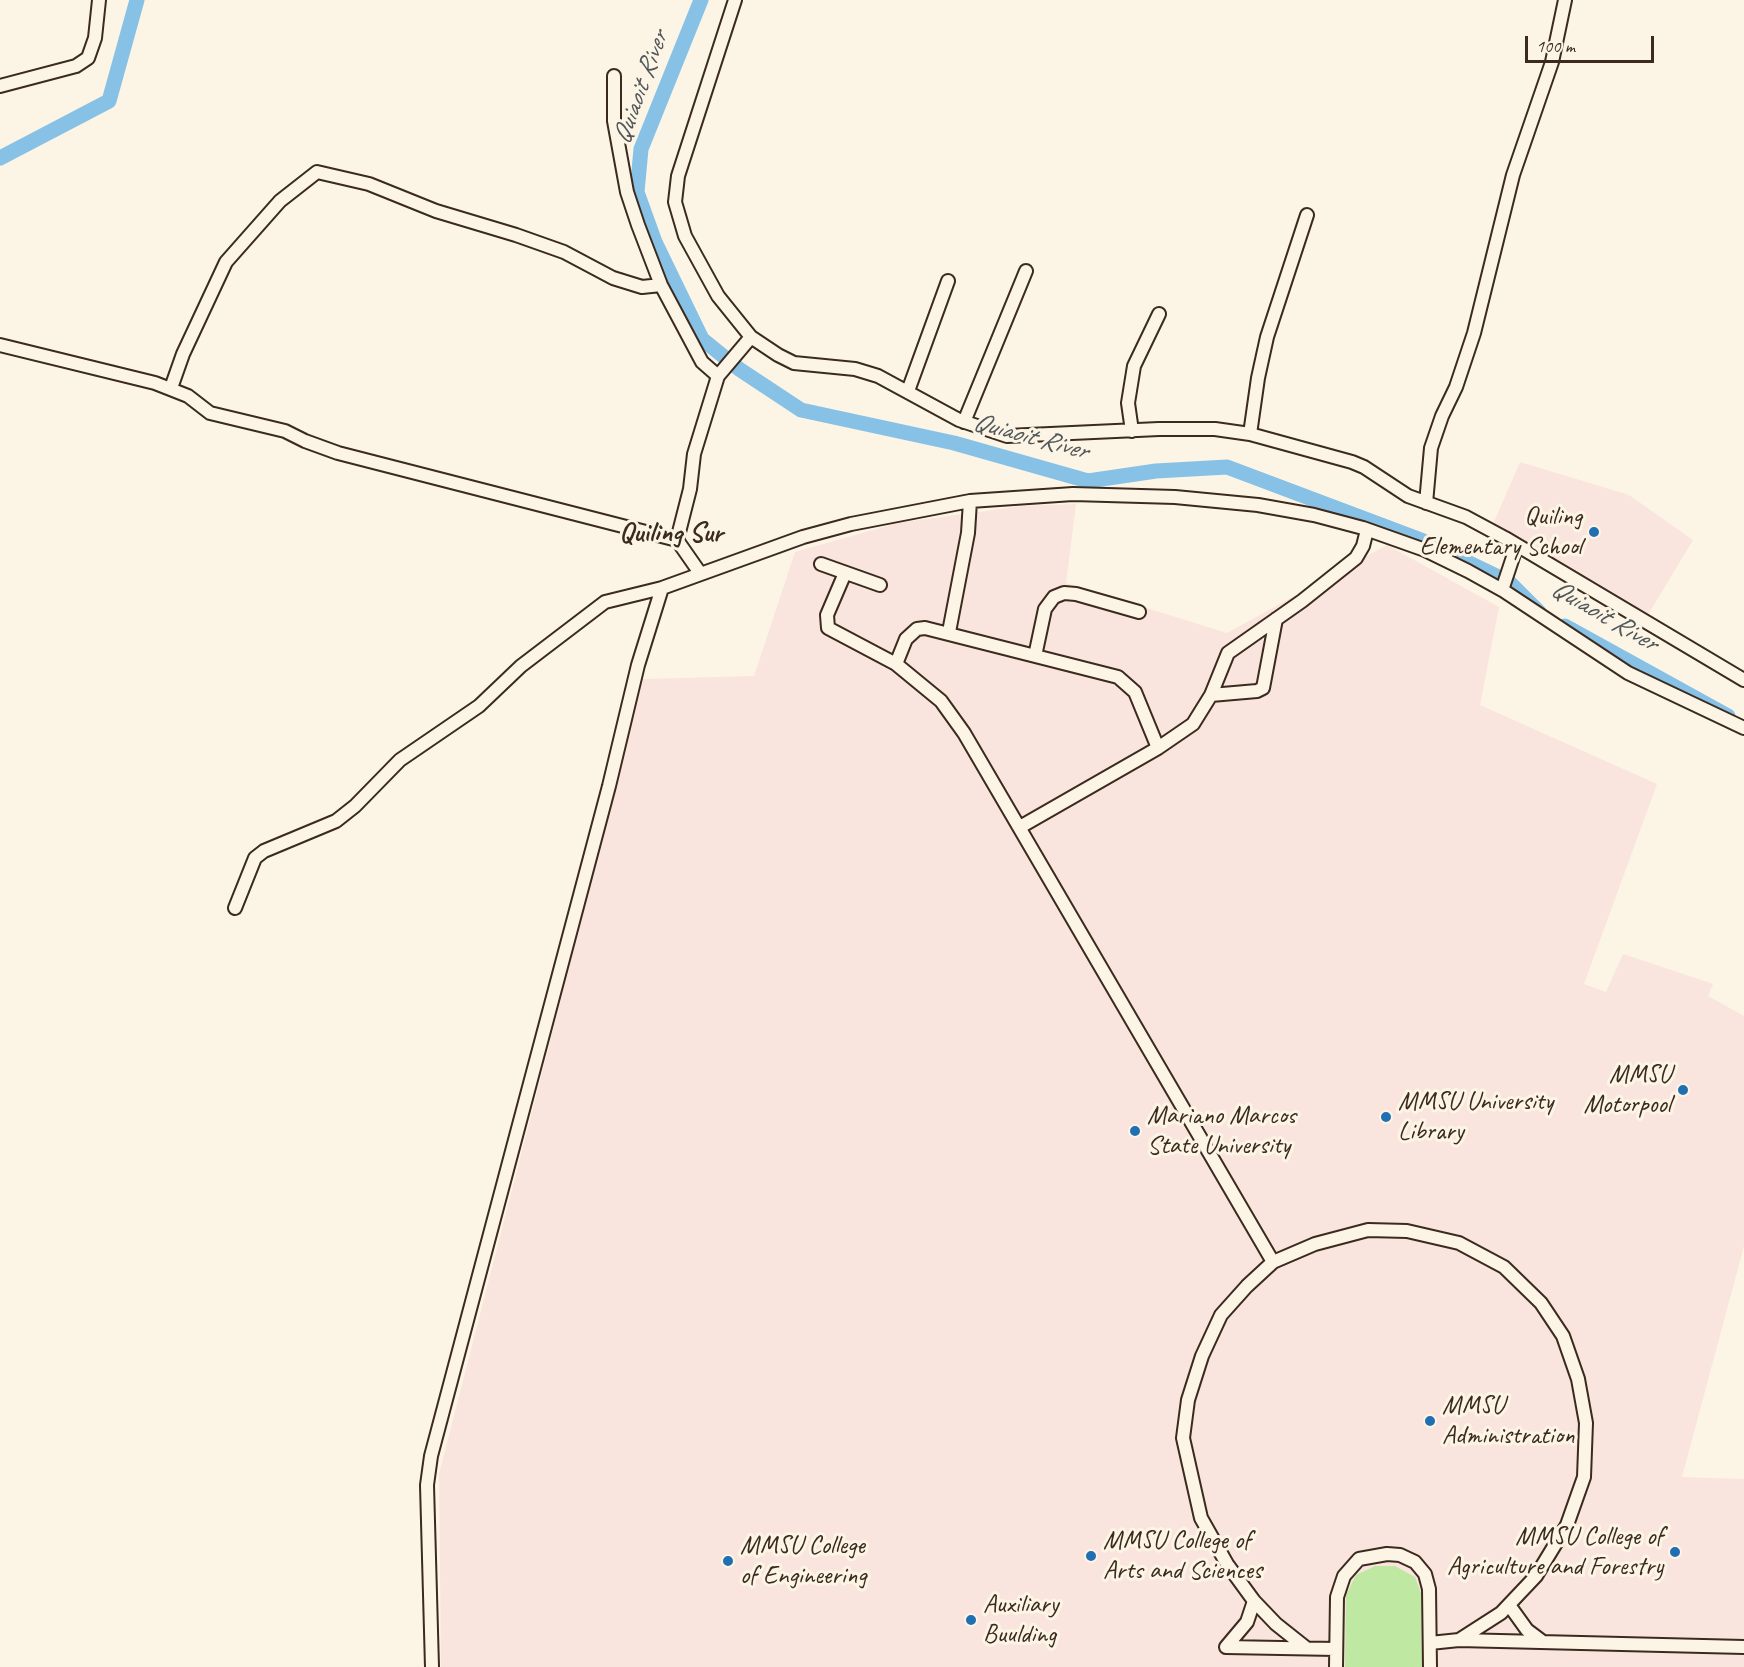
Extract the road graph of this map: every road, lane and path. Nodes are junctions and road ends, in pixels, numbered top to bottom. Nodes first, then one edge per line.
1 (99, 0) edge
2 (735, 0) edge
3 (1565, 0) edge
4 (614, 76) dead end
5 (0, 87) edge
6 (1307, 215) dead end
7 (1026, 271) dead end
8 (948, 281) dead end
9 (661, 285) junction
10 (1159, 314) dead end
11 (747, 339) junction
12 (0, 345) edge
13 (722, 372) junction
14 (171, 388) junction
15 (908, 391) junction
16 (964, 422) junction
17 (1132, 430) junction
18 (1250, 434) junction
19 (970, 501) junction
20 (1425, 503) junction
21 (1367, 530) junction
22 (677, 540) junction
23 (1515, 549) junction
24 (822, 564) dead end
25 (700, 573) junction
26 (845, 573) junction
27 (880, 585) dead end
28 (1502, 586) junction
29 (662, 588) junction
30 (1139, 612) dead end
31 (1276, 620) junction
32 (949, 632) junction
33 (1035, 656) junction
34 (896, 664) junction
35 (1744, 681) edge
36 (1211, 694) junction
37 (1744, 728) edge
38 (1158, 748) junction
39 (1020, 827) junction
40 (235, 908) dead end
41 (1274, 1262) junction
42 (1254, 1601) junction
43 (1509, 1605) junction
44 (1459, 1640) junction
45 (1543, 1642) junction
46 (1430, 1643) junction
47 (1305, 1647) junction
48 (1744, 1647) edge
49 (1336, 1649) junction
50 (432, 1667) edge
51 (1336, 1667) edge
52 (1430, 1667) edge

1 - 5 street
2 - 11 street
3 - 20 street
4 - 9 street
6 - 18 street
7 - 16 street
8 - 15 street
9 - 13 street
9 - 14 street
10 - 17 street
11 - 13 street
11 - 15 street
12 - 14 street
13 - 22 street
14 - 22 street
15 - 16 street
16 - 17 street
17 - 18 street
18 - 20 street
19 - 21 street
19 - 25 street
19 - 32 street
20 - 23 street
21 - 28 street
21 - 31 street
22 - 25 street
23 - 28 street
23 - 35 street
24 - 26 street
25 - 29 street
26 - 27 street
26 - 34 street
28 - 37 street
29 - 40 street
29 - 50 street
30 - 33 street
31 - 36 street
31 - 36 street
32 - 33 street
32 - 34 street
33 - 38 street
34 - 39 street
36 - 38 street
38 - 39 street
39 - 41 street
41 - 42 street
41 - 43 street
42 - 47 street
42 - 47 street
43 - 44 street
43 - 45 street
44 - 45 street
44 - 46 street
45 - 48 street
46 - 49 street
46 - 52 street
47 - 49 street
49 - 51 street

